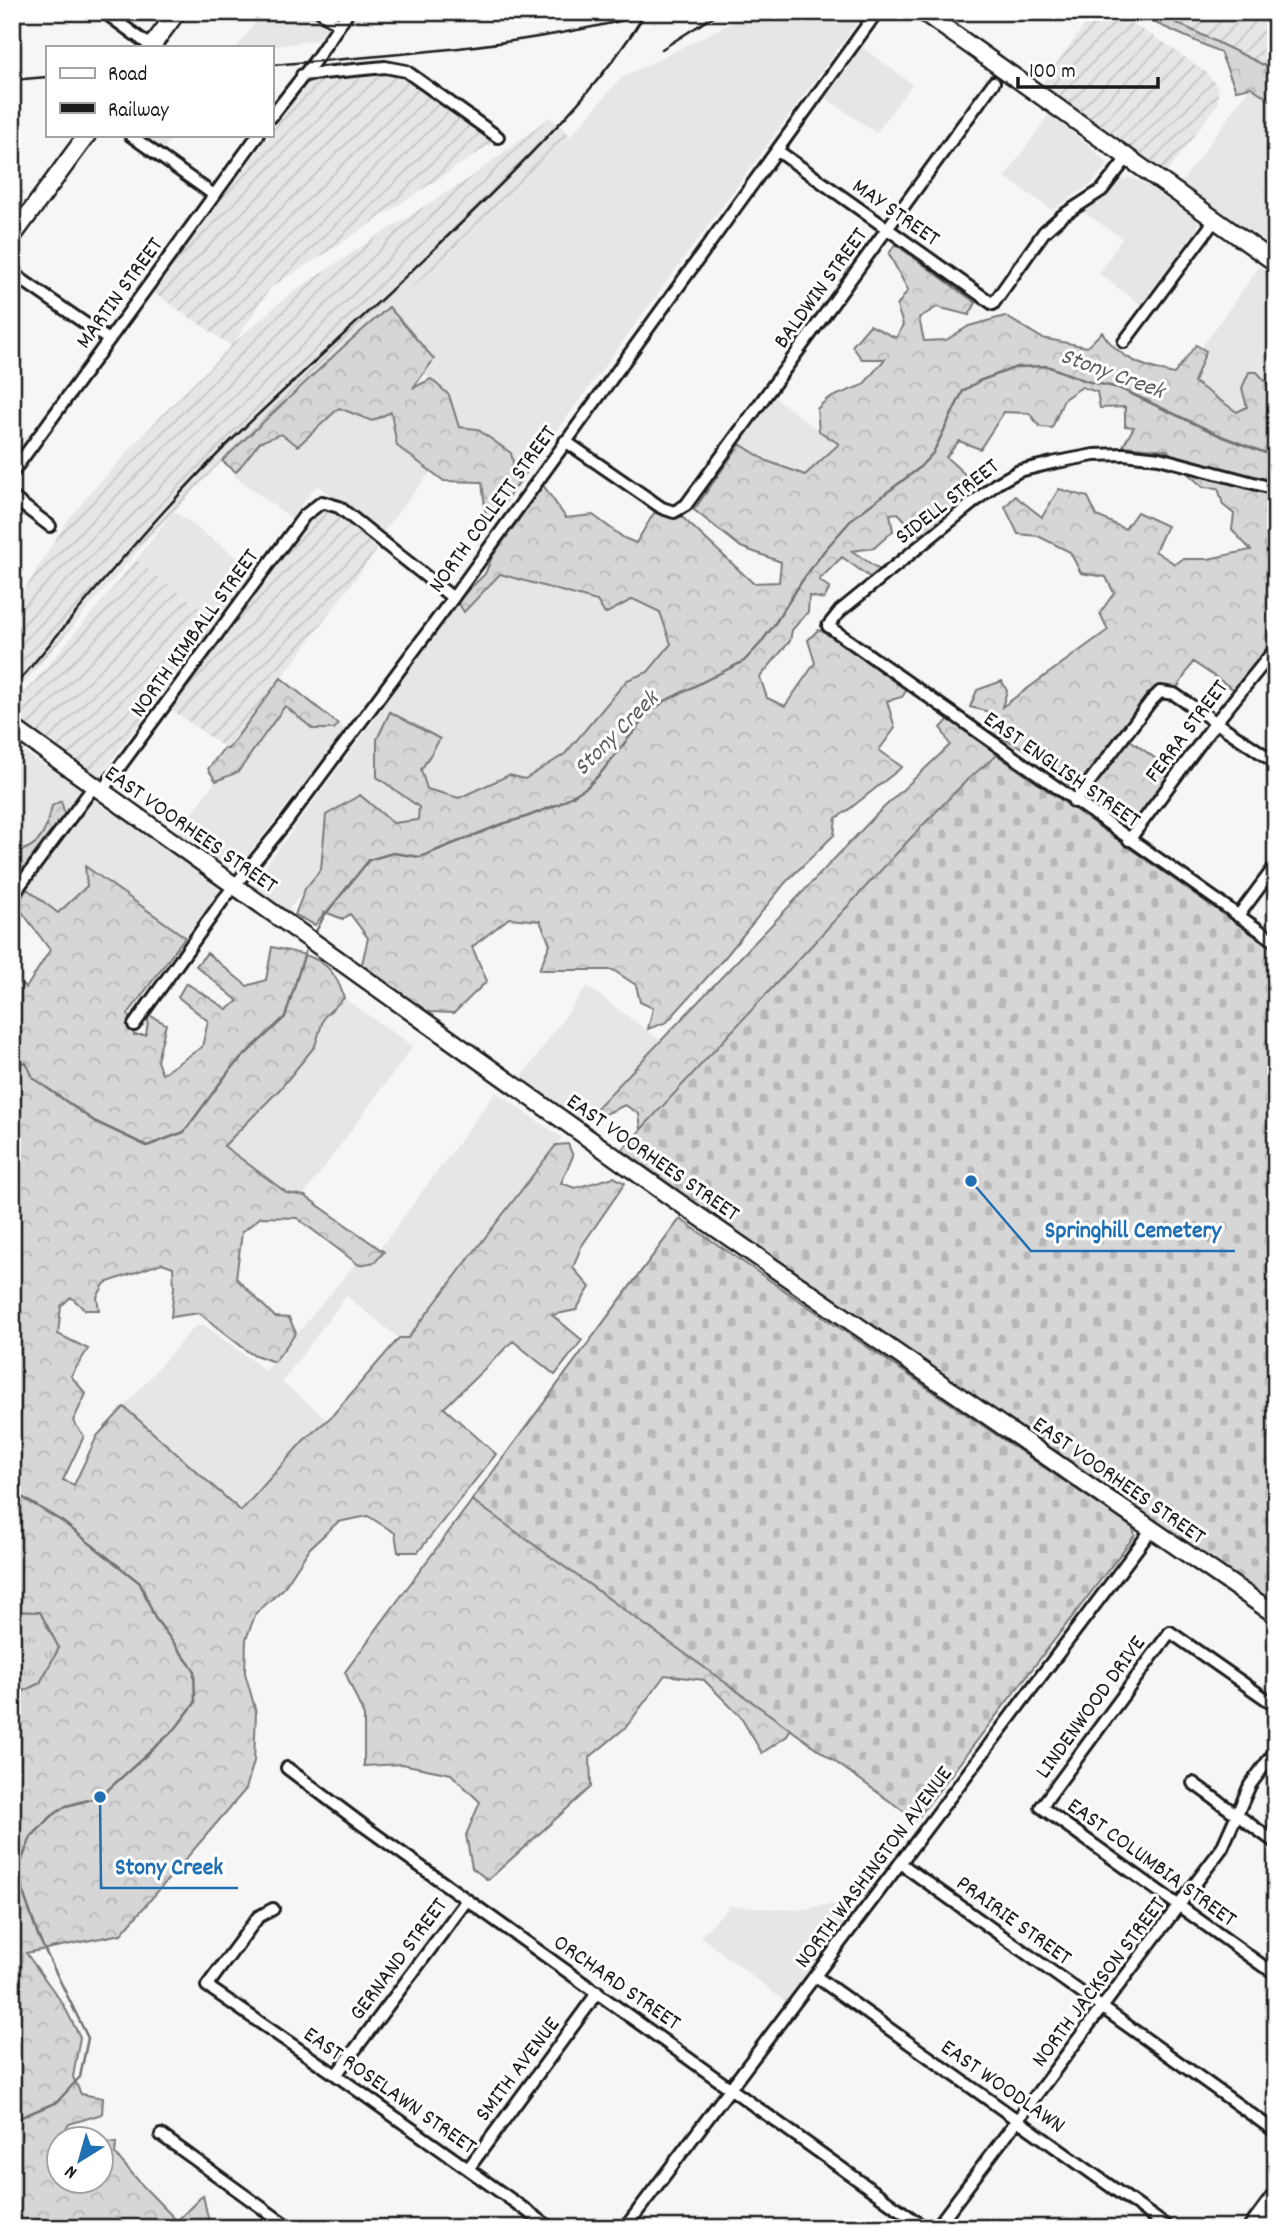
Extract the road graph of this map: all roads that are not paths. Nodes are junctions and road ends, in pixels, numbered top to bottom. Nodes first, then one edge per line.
1 (104, 12) edge
2 (177, 12) edge
3 (321, 12) edge
4 (348, 12) edge
5 (877, 12) edge
6 (926, 14) edge
7 (339, 25) junction
8 (151, 46) edge
9 (153, 46) edge
10 (302, 75) junction
11 (994, 82) dead end
12 (273, 114) edge
13 (86, 136) edge
14 (131, 136) edge
15 (257, 136) edge
16 (498, 137) dead end
17 (778, 151) junction
18 (1127, 158) junction
19 (214, 195) junction
20 (1215, 220) junction
21 (887, 229) junction
22 (12, 237) edge
23 (1276, 263) edge
24 (12, 273) edge
25 (109, 340) junction
26 (1124, 342) dead end
27 (565, 441) junction
28 (12, 473) edge
29 (1276, 489) edge
30 (12, 497) edge
31 (50, 526) dead end
32 (453, 598) junction
33 (828, 626) joint
34 (1276, 648) edge
35 (1216, 722) junction
36 (12, 727) edge
37 (1276, 763) edge
38 (98, 789) junction
39 (1074, 802) junction
40 (1129, 840) junction
41 (1276, 865) edge
42 (234, 887) junction
43 (12, 896) edge
44 (1238, 916) junction
45 (1276, 942) edge
46 (134, 1026) dead end
47 (1152, 1529) junction
48 (1276, 1615) edge
49 (1276, 1706) edge
50 (1276, 1750) edge
51 (287, 1768) dead end
52 (1193, 1783) dead end
53 (1041, 1807) joint
54 (1237, 1815) junction
55 (1276, 1843) edge
56 (900, 1863) junction
57 (467, 1900) junction
58 (1180, 1906) junction
59 (273, 1909) dead end
60 (1276, 1973) edge
61 (815, 1976) junction
62 (598, 1992) junction
63 (1102, 2008) junction
64 (336, 2075) junction
65 (730, 2088) junction
66 (1019, 2120) junction
67 (1276, 2132) edge
68 (161, 2135) dead end
69 (468, 2169) junction
70 (1276, 2197) edge
71 (290, 2228) edge
72 (551, 2228) edge
73 (625, 2228) edge
74 (925, 2228) edge
75 (936, 2228) edge
76 (1169, 2228) edge
77 (1253, 2228) edge

1 - 8 street
2 - 9 main road
3 - 7 street
4 - 7 street
5 - 17 street, NORTH COLLETT STREET
6 - 18 main road
7 - 10 street
10 - 12 street
10 - 16 street
11 - 21 street, BALDWIN STREET
13 - 22 main road
14 - 19 street
15 - 19 street, MARTIN STREET
17 - 21 street, MAY STREET
17 - 27 street, NORTH COLLETT STREET
18 - 20 main road
18 - 21 street, MAY STREET
19 - 25 street, MARTIN STREET
20 - 23 main road
20 - 26 street
21 - 27 street, BALDWIN STREET
24 - 25 street
25 - 28 street, MARTIN STREET
27 - 32 street, NORTH COLLETT STREET
29 - 33 street, SIDELL STREET
30 - 31 street
32 - 38 street, NORTH KIMBALL STREET
32 - 42 street, NORTH COLLETT STREET
33 - 39 street, EAST ENGLISH STREET
34 - 35 street, FERRA STREET
35 - 37 street
35 - 39 street
35 - 40 street, FERRA STREET
36 - 38 main road, EAST VOORHEES STREET
38 - 42 main road, EAST VOORHEES STREET
38 - 43 street, NORTH KIMBALL STREET
39 - 40 street, EAST ENGLISH STREET
40 - 44 street, EAST ENGLISH STREET
41 - 44 street
42 - 46 street, NORTH COLLETT STREET
42 - 47 main road, EAST VOORHEES STREET
44 - 45 street, EAST ENGLISH STREET
47 - 48 main road, EAST VOORHEES STREET
47 - 56 street, NORTH WASHINGTON AVENUE
49 - 53 street, LINDENWOOD DRIVE
50 - 54 street, NORTH JACKSON STREET
51 - 57 street, ORCHARD STREET
52 - 54 street
53 - 58 street, EAST COLUMBIA STREET
54 - 55 street
54 - 58 street, NORTH JACKSON STREET
56 - 61 street, NORTH WASHINGTON AVENUE
56 - 63 street, PRAIRIE STREET
57 - 62 street, ORCHARD STREET
57 - 64 street, GERNAND STREET
58 - 60 street, EAST COLUMBIA STREET
58 - 63 street, NORTH JACKSON STREET
59 - 64 street, EAST ROSELAWN STREET
61 - 65 street, NORTH WASHINGTON AVENUE
61 - 66 street, EAST WOODLAWN
62 - 65 street, ORCHARD STREET
62 - 69 street, SMITH AVENUE
63 - 66 street, NORTH JACKSON STREET
63 - 67 street, PRAIRIE STREET
64 - 69 street, EAST ROSELAWN STREET
65 - 73 street, NORTH WASHINGTON AVENUE
65 - 74 street, ORCHARD STREET
66 - 75 street, NORTH JACKSON STREET
66 - 76 street, EAST WOODLAWN
68 - 71 street
69 - 72 street, EAST ROSELAWN STREET
70 - 77 main road

